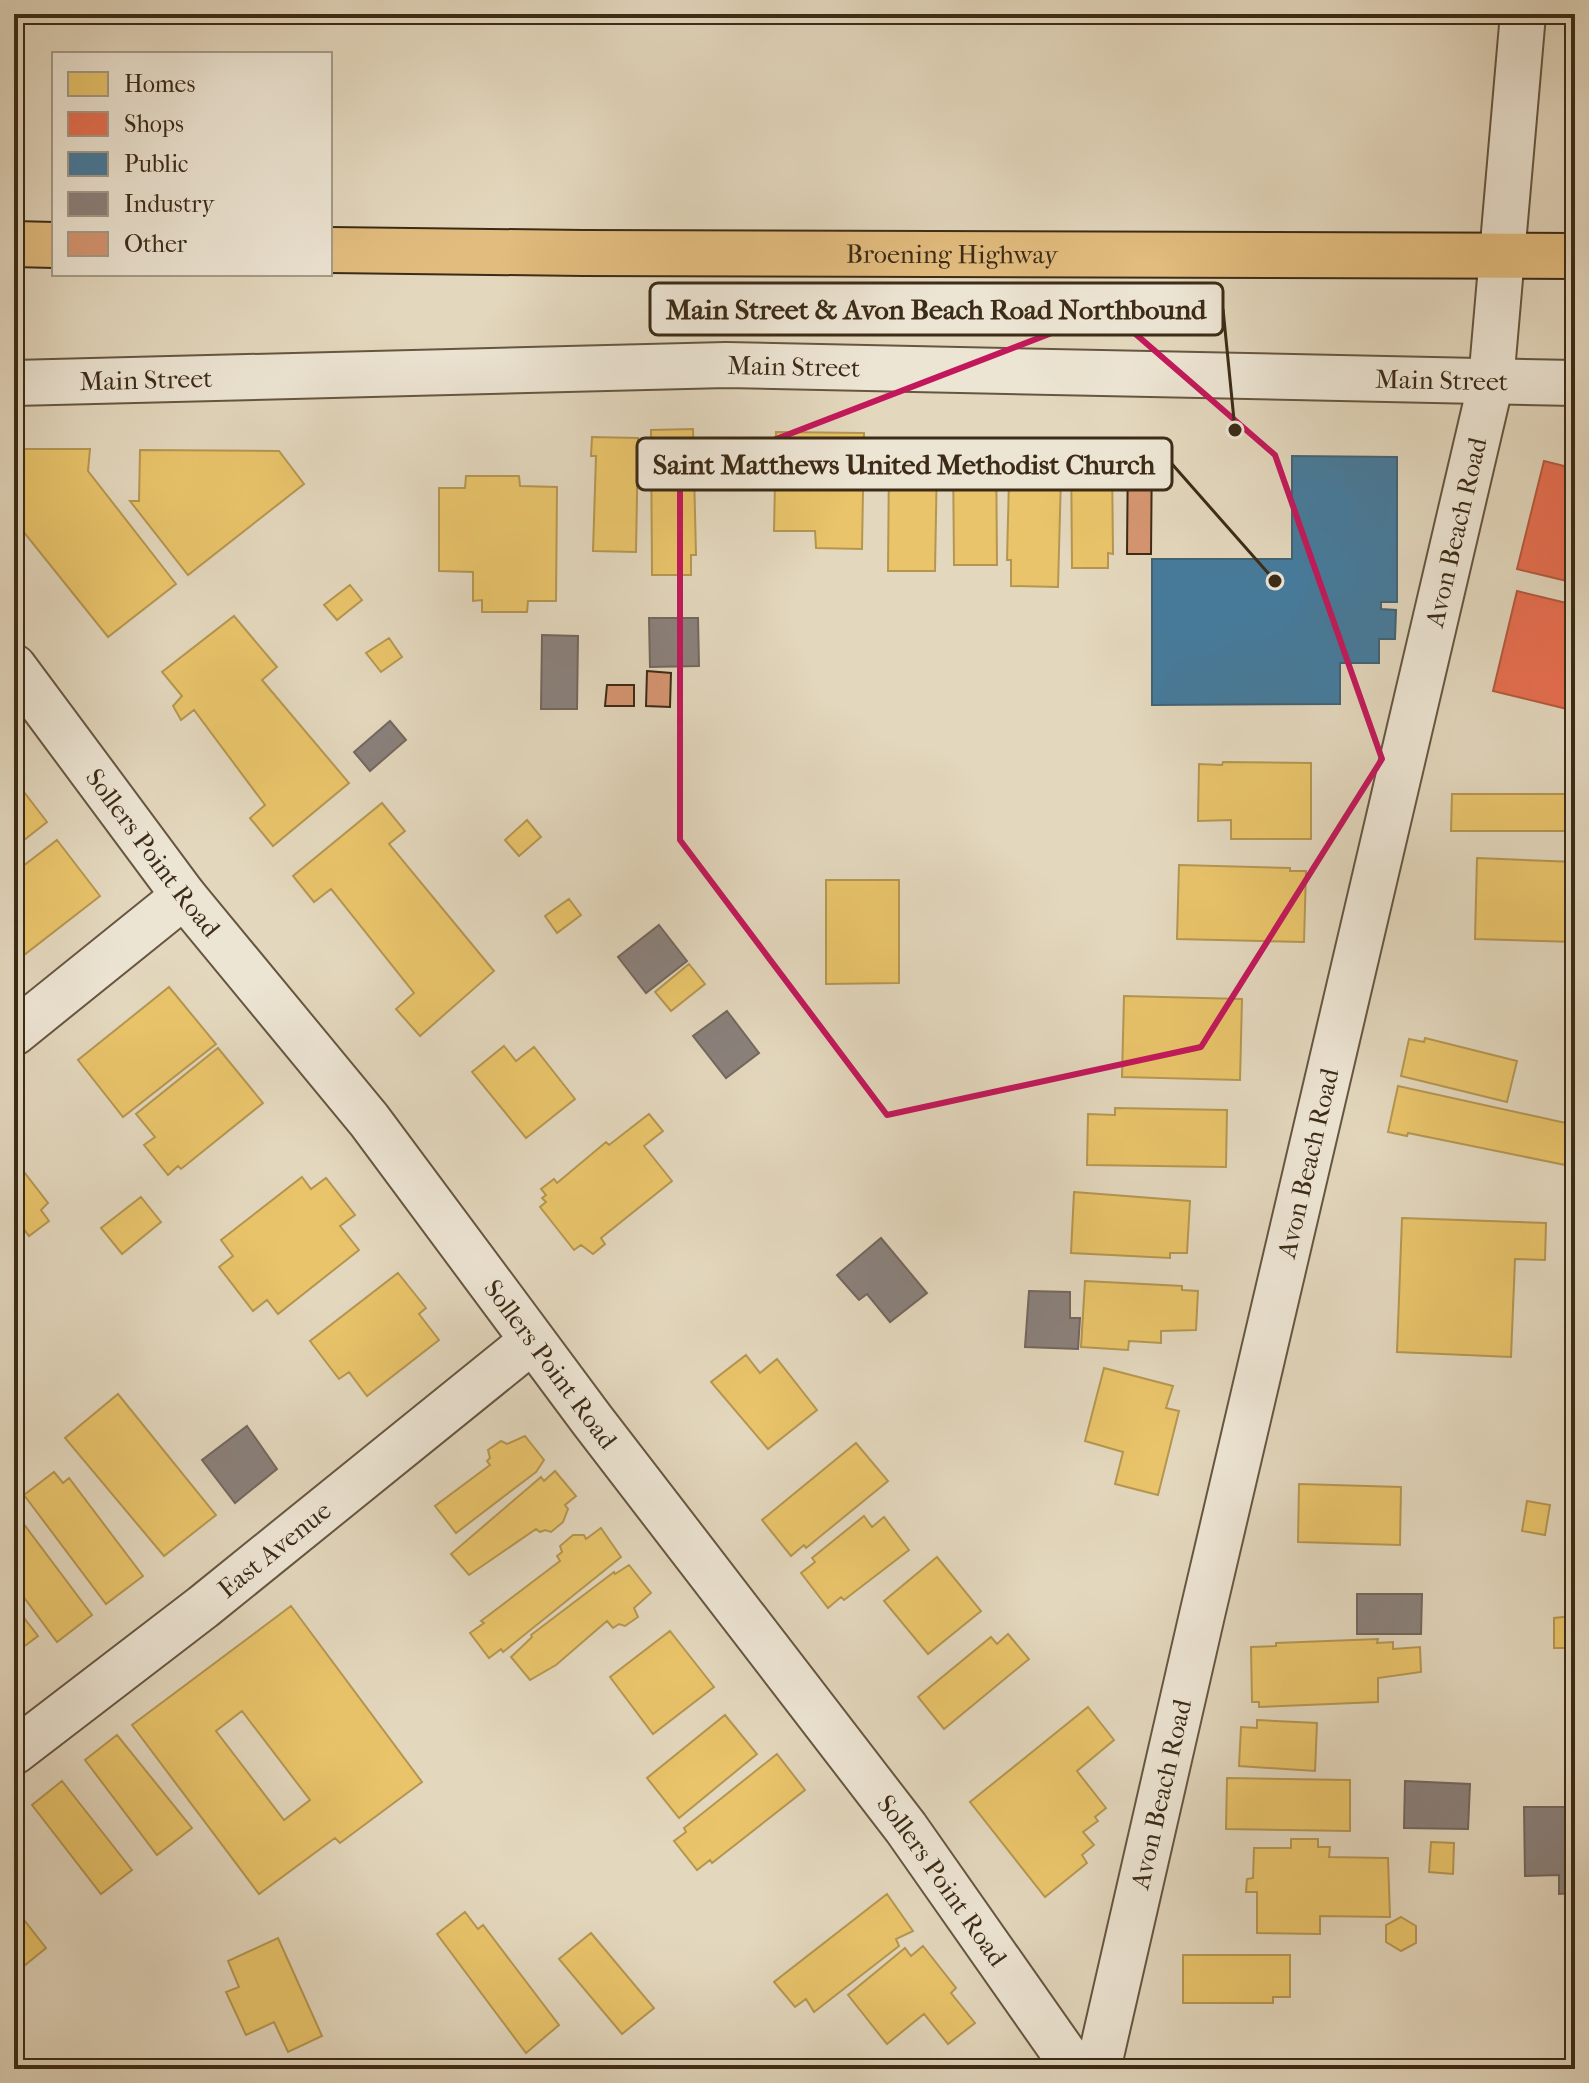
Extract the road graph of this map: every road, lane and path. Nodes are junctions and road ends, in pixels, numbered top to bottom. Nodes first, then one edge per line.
1 (1523, 14) edge
2 (14, 244) edge
3 (52, 245) edge
4 (332, 250) edge
5 (1502, 255) junction
6 (1575, 256) edge
7 (1491, 382) junction
8 (14, 383) edge
9 (1575, 383) edge
10 (14, 667) edge
11 (184, 896) junction
12 (14, 1033) edge
13 (532, 1341) junction
14 (14, 1752) edge
15 (1075, 2069) edge
16 (1098, 2069) edge

1 - 5 street, Avon Beach Road
2 - 3 main road
4 - 5 main road, Broening Highway
5 - 6 main road, Broening Highway
5 - 7 street, Avon Beach Road
7 - 8 street, Main Street
7 - 9 street, Main Street
7 - 16 street, Avon Beach Road
10 - 11 street, Sollers Point Road
11 - 12 street
11 - 13 street, Sollers Point Road
13 - 14 street, East Avenue
13 - 15 street, Sollers Point Road

